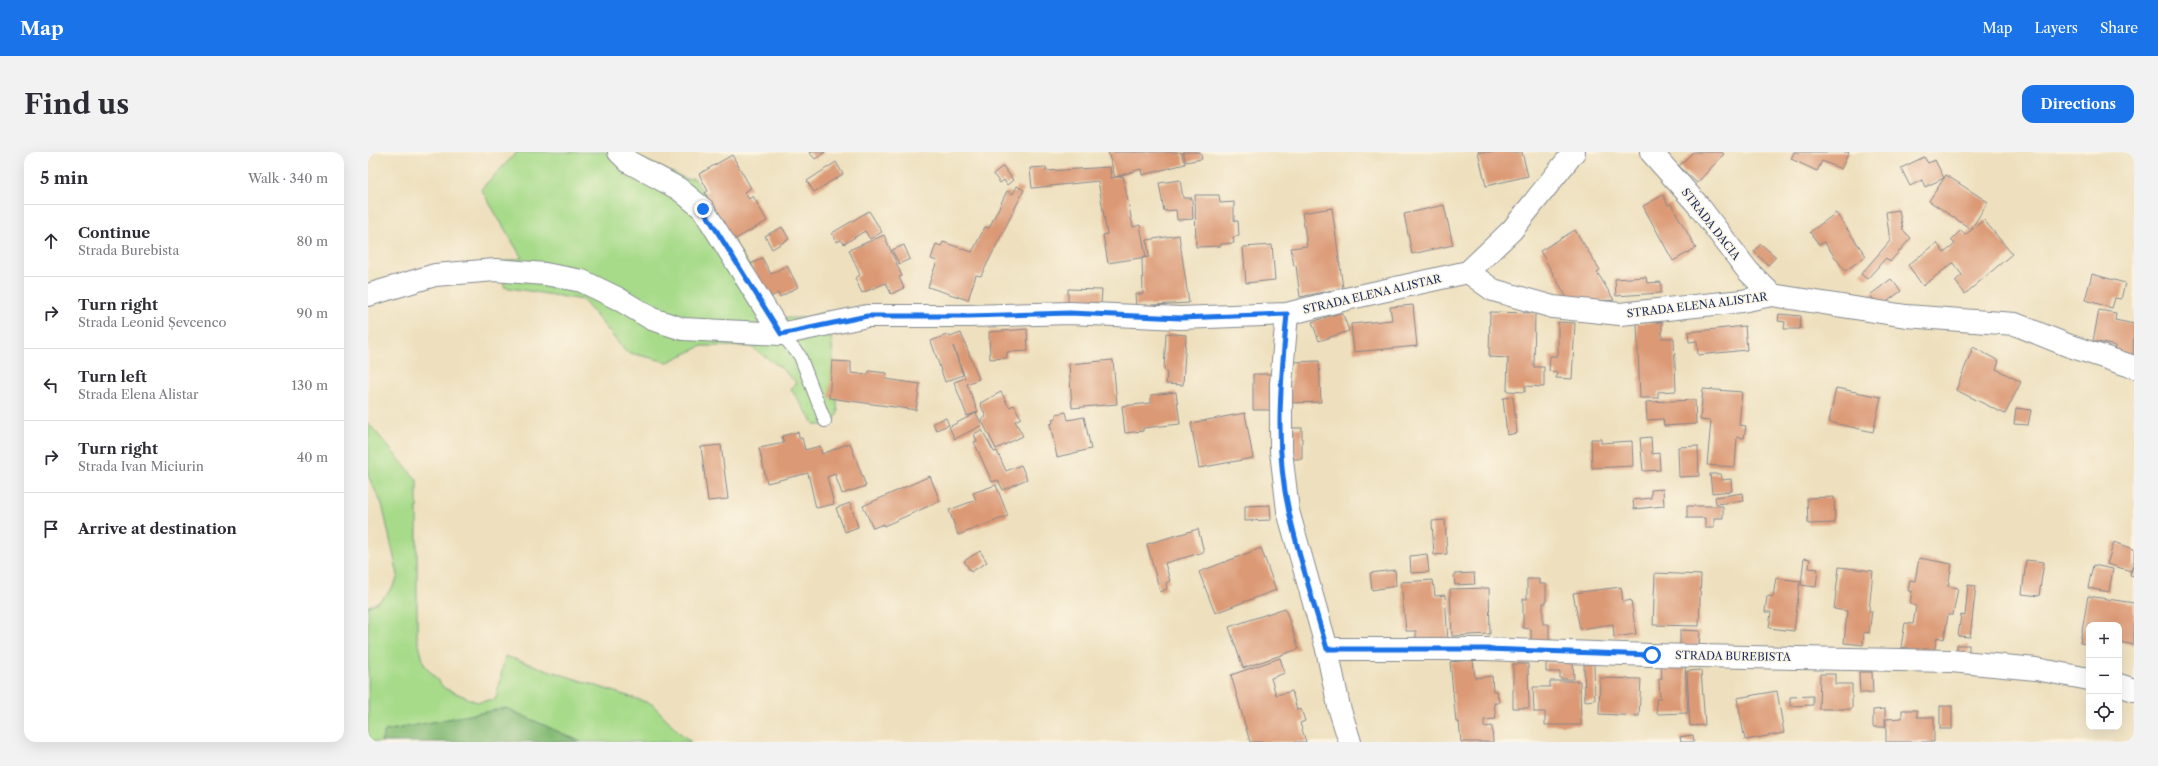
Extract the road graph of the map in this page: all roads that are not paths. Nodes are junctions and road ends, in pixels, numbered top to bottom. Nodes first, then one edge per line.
1 (619, 152) edge
2 (1574, 152) edge
3 (1651, 152) edge
4 (1468, 272) junction
5 (368, 295) edge
6 (1772, 295) junction
7 (1287, 314) junction
8 (781, 334) junction
9 (2134, 367) edge
10 (825, 420) dead end
11 (1327, 649) junction
12 (2086, 678) edge
13 (2122, 686) edge
14 (2134, 690) edge
15 (1350, 742) edge

1 - 8 street
2 - 4 street
3 - 6 street, STRADA DACIA
4 - 6 street, STRADA ELENA ALISTAR
4 - 7 street, STRADA ELENA ALISTAR
5 - 8 street, STRADA ELENA ALISTAR
6 - 9 street, STRADA ELENA ALISTAR
7 - 8 street, STRADA ELENA ALISTAR
7 - 11 street
8 - 10 lane
11 - 12 street, STRADA BUREBISTA
11 - 15 street
13 - 14 street

